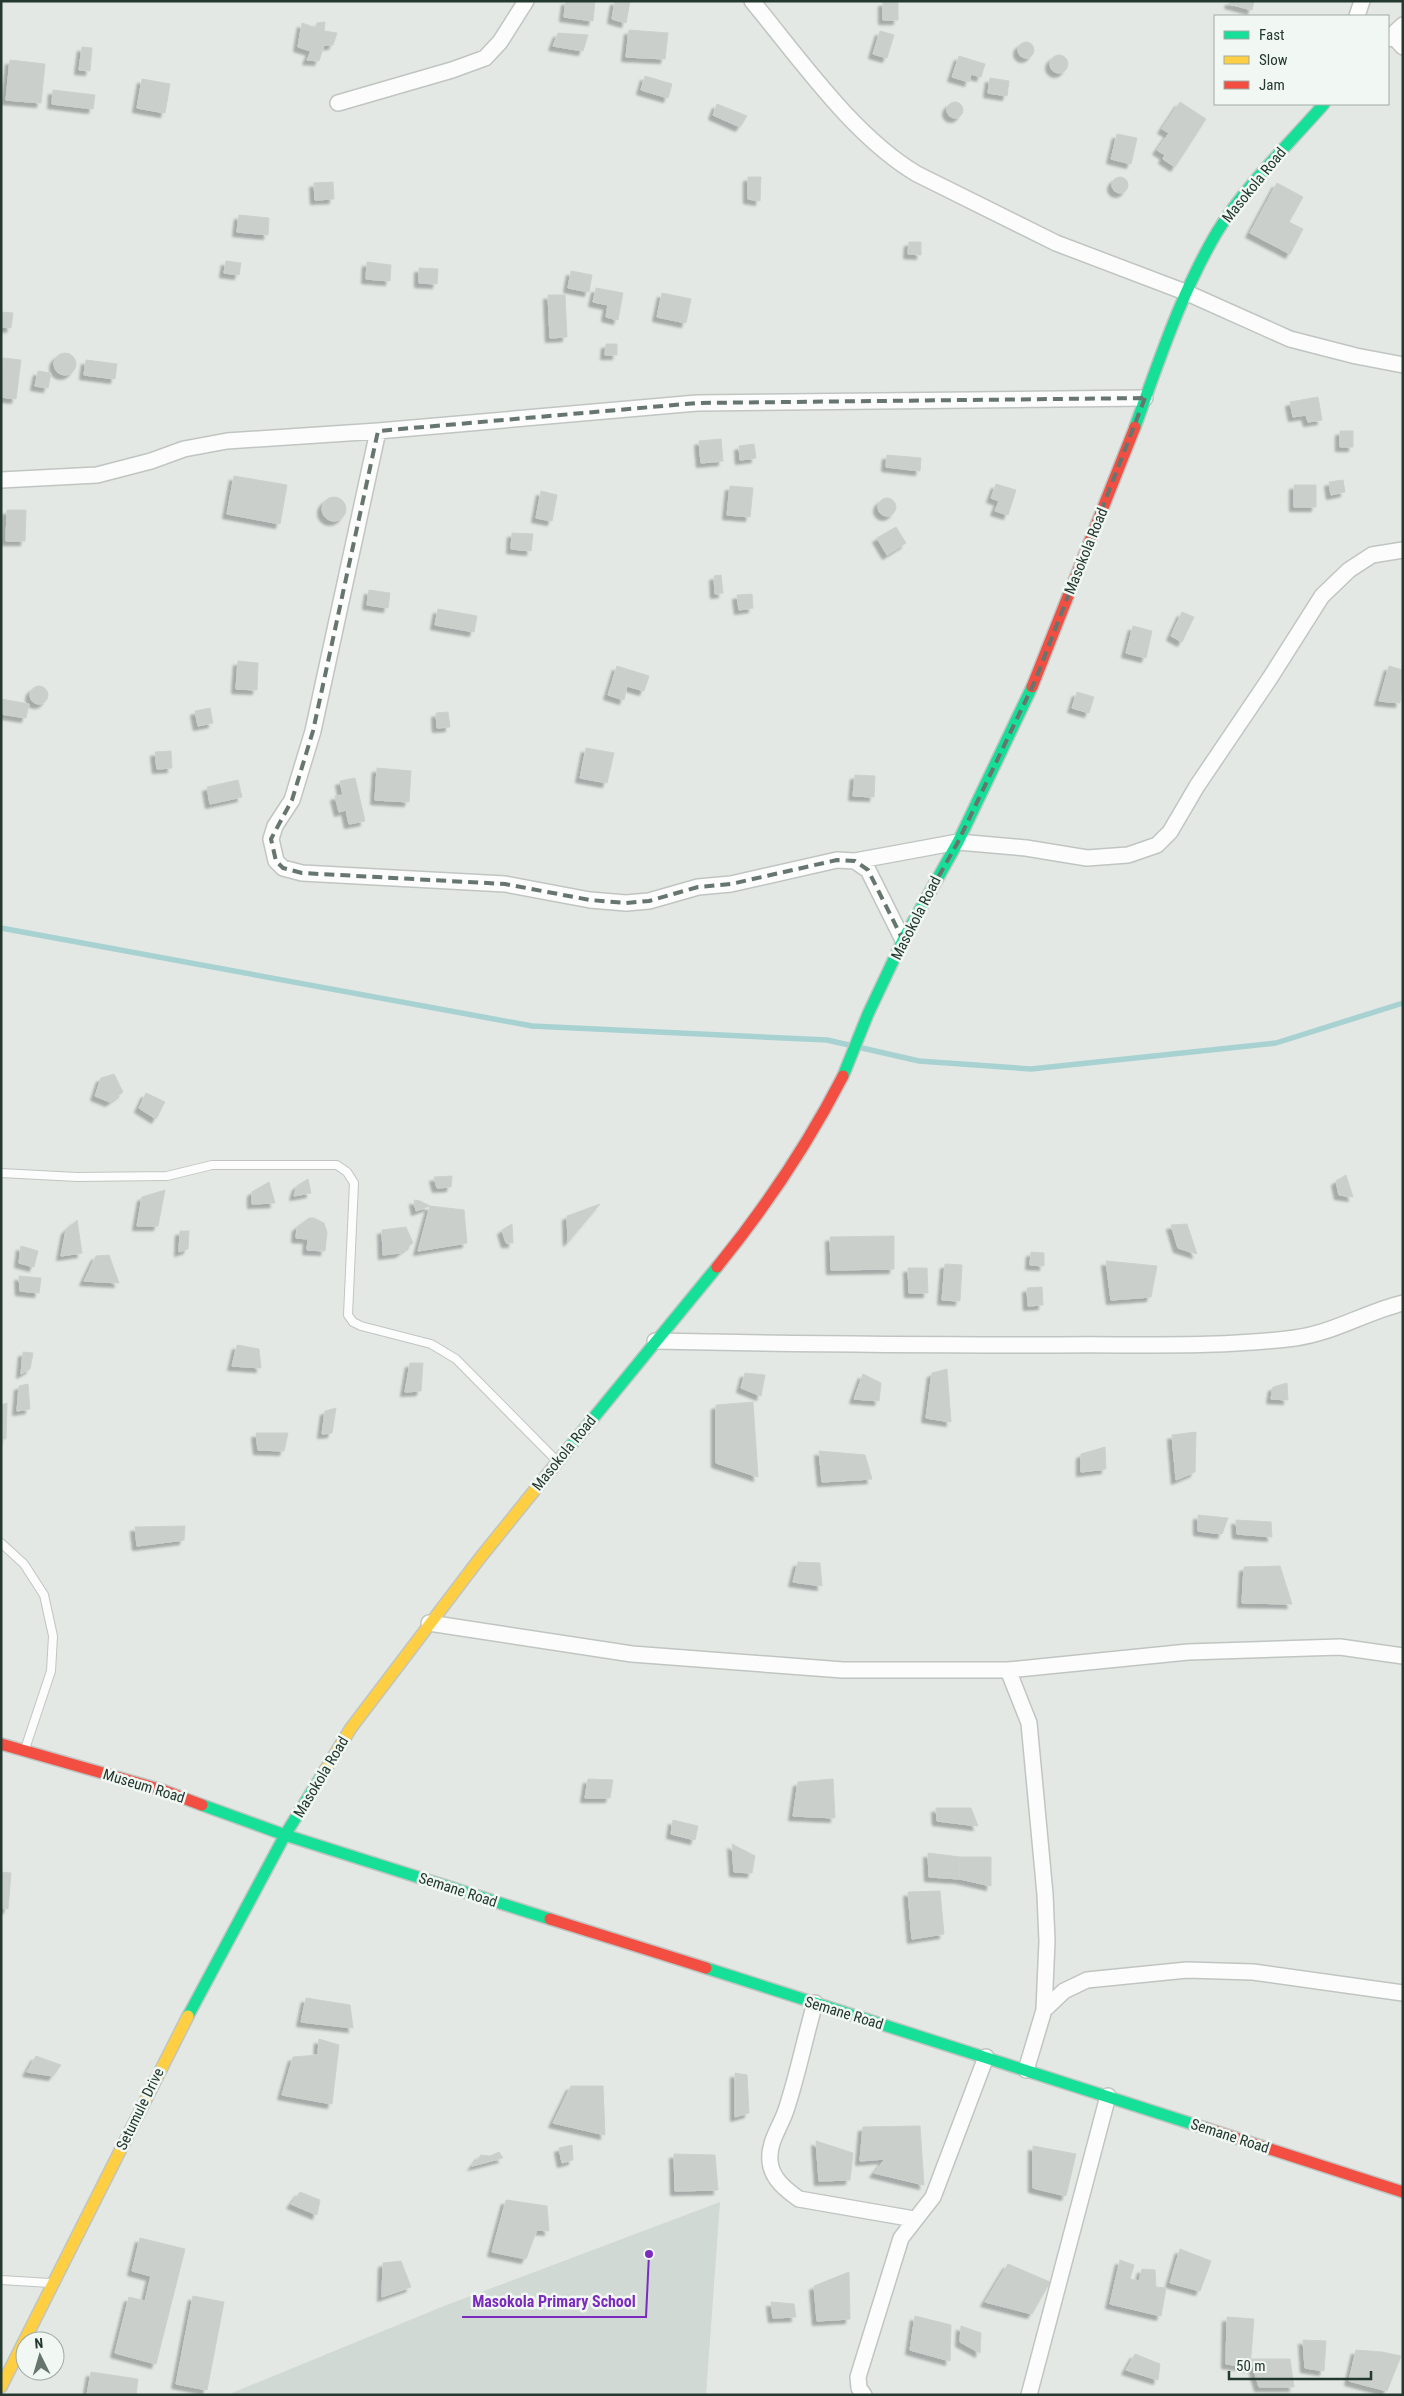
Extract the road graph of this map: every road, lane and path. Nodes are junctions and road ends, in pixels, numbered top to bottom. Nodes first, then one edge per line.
1 (526, 1) edge
2 (752, 1) edge
3 (1362, 1) edge
4 (1357, 15) edge
5 (1394, 33) edge
6 (1403, 47) edge
7 (338, 102) dead end
8 (1323, 105) edge
9 (1185, 292) junction
10 (1403, 365) edge
11 (1145, 398) junction
12 (378, 431) junction
13 (1, 480) edge
14 (1403, 550) edge
15 (958, 842) junction
16 (855, 861) junction
17 (903, 940) junction
18 (1, 1173) edge
19 (1403, 1303) edge
20 (655, 1341) junction
21 (557, 1462) junction
22 (1, 1543) edge
23 (430, 1623) junction
24 (1403, 1656) edge
25 (1008, 1670) junction
26 (3, 1746) edge
27 (24, 1751) junction
28 (286, 1835) junction
29 (1403, 1993) edge
30 (814, 2004) junction
31 (1044, 2010) junction
32 (986, 2057) junction
33 (1026, 2070) junction
34 (1108, 2096) junction
35 (1403, 2192) edge
36 (914, 2219) junction
37 (1, 2280) edge
38 (54, 2283) junction
39 (1, 2386) edge
40 (864, 2395) edge
41 (1029, 2395) edge

1 - 7 street
2 - 9 street
3 - 4 street
5 - 6 street
8 - 9 street, Masokola Road
9 - 10 street
9 - 11 street, Masokola Road
11 - 12 street
11 - 15 street, Masokola Road
12 - 13 street
12 - 16 street
14 - 15 street
15 - 16 street
15 - 17 street, Masokola Road
16 - 17 street
17 - 20 street, Masokola Road
18 - 21 lane
19 - 20 street
20 - 21 street, Masokola Road
21 - 23 street, Masokola Road
22 - 27 lane
23 - 25 street
23 - 28 street, Masokola Road
24 - 25 street
25 - 31 street
26 - 27 street, Museum Road
27 - 28 street, Museum Road
28 - 30 street, Semane Road
28 - 38 street, Setumule Drive
29 - 31 street
30 - 32 street, Semane Road
30 - 36 street
31 - 33 street
32 - 33 street, Semane Road
32 - 36 street
33 - 34 street, Semane Road
34 - 35 street, Semane Road
34 - 41 street
36 - 40 street
37 - 38 lane
38 - 39 street, Setumule Drive

